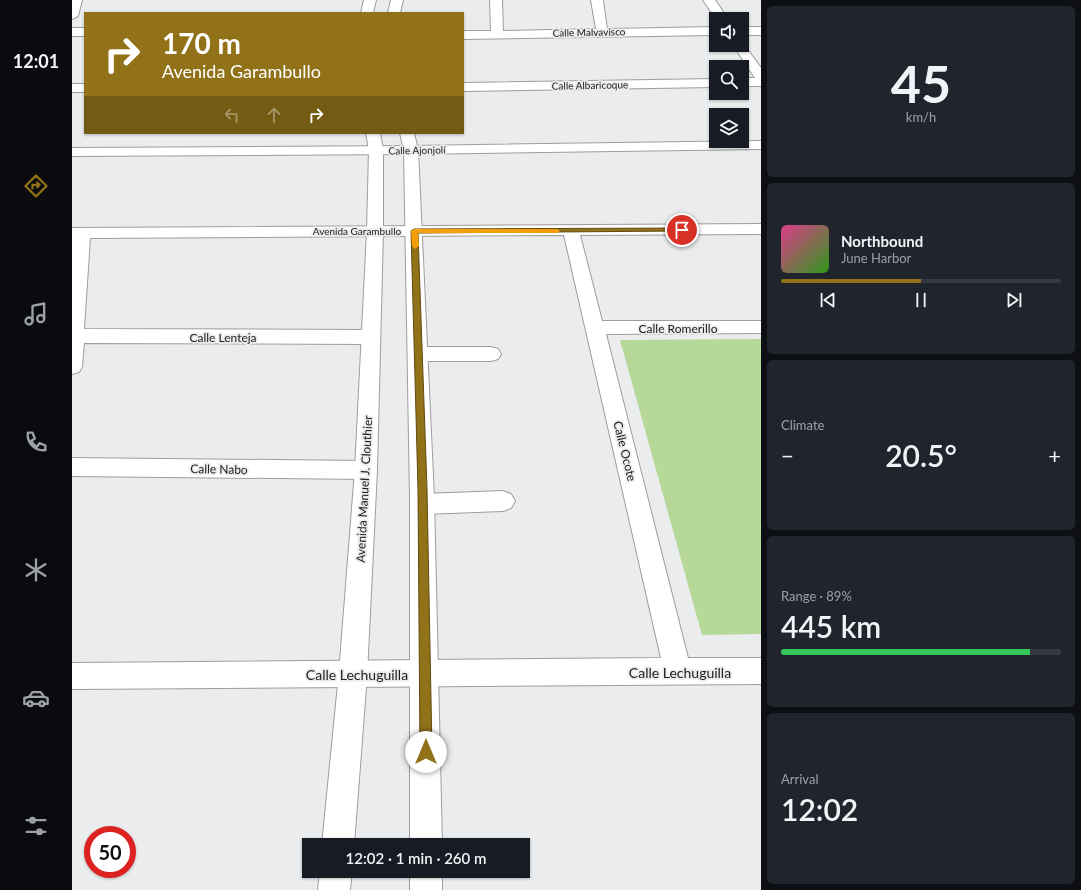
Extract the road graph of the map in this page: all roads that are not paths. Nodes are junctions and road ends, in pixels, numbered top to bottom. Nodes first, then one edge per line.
1 (76, 0) edge
2 (370, 0) edge
3 (396, 0) edge
4 (496, 0) edge
5 (597, 0) edge
6 (709, 0) edge
7 (367, 12) edge
8 (394, 12) edge
9 (717, 12) edge
10 (72, 16) edge
11 (709, 31) edge
12 (749, 31) edge
13 (761, 31) edge
14 (72, 32) edge
15 (84, 32) edge
16 (602, 32) junction
17 (464, 34) edge
18 (497, 34) junction
19 (744, 52) edge
20 (761, 78) edge
21 (749, 82) edge
22 (761, 82) edge
23 (709, 83) edge
24 (464, 87) edge
25 (72, 88) edge
26 (84, 88) edge
27 (375, 142) edge
28 (409, 142) edge
29 (761, 145) edge
30 (72, 152) edge
31 (761, 229) edge
32 (375, 231) junction
33 (414, 231) junction
34 (571, 231) junction
35 (77, 233) edge
36 (761, 327) edge
37 (595, 328) junction
38 (75, 336) junction
39 (370, 337) junction
40 (419, 354) junction
41 (490, 354) dead end
42 (72, 367) edge
43 (72, 467) edge
44 (366, 470) junction
45 (503, 501) dead end
46 (423, 504) junction
47 (761, 671) edge
48 (678, 672) junction
49 (353, 674) junction
50 (425, 674) junction
51 (72, 676) edge
52 (339, 838) edge
53 (426, 838) edge
54 (335, 878) edge
55 (426, 878) edge
56 (334, 890) edge
57 (426, 890) edge

1 - 10 street
2 - 7 street
3 - 8 street
4 - 18 street
5 - 16 street
6 - 9 street
11 - 16 street, Calle Malvavisco
12 - 13 street
14 - 15 street
16 - 18 street, Calle Malvavisco
17 - 18 street, Calle Malvavisco
19 - 20 street
21 - 22 street
23 - 24 street, Calle Albaricoque
25 - 26 street
27 - 28 street, Calle Ajonjolí
27 - 30 street, Calle Ajonjolí
27 - 32 street, Avenida Manuel J. Clouthier
28 - 29 street, Calle Ajonjolí
28 - 33 street
31 - 34 street, Avenida Garambullo
32 - 33 street, Avenida Garambullo
32 - 35 street, Avenida Garambullo
32 - 39 street, Avenida Manuel J. Clouthier
33 - 34 street, Avenida Garambullo
33 - 40 street
34 - 37 street, Calle Ocote
35 - 38 street
36 - 37 street, Calle Romerillo
37 - 48 street, Calle Ocote
38 - 39 street, Calle Lenteja
38 - 42 street
39 - 44 street, Avenida Manuel J. Clouthier
40 - 41 street
40 - 46 street
43 - 44 street, Calle Nabo
44 - 49 street, Avenida Manuel J. Clouthier
45 - 46 street
46 - 50 street
47 - 48 street, Calle Lechuguilla
48 - 50 street, Calle Lechuguilla
49 - 50 street, Calle Lechuguilla
49 - 51 street, Calle Lechuguilla
49 - 52 street, Avenida Manuel J. Clouthier
50 - 53 street
54 - 56 street
55 - 57 street

